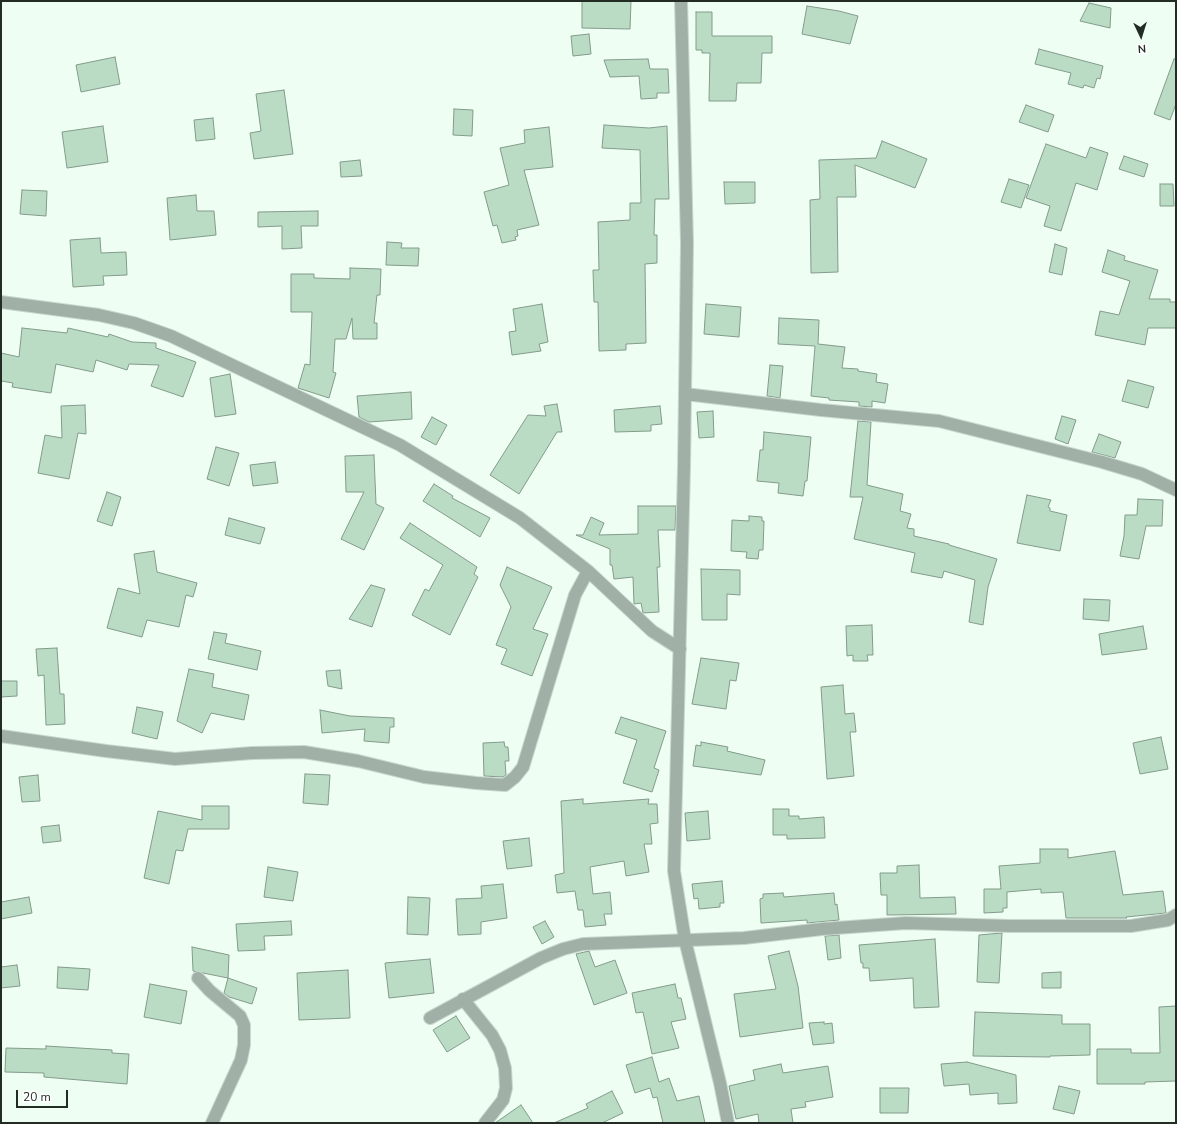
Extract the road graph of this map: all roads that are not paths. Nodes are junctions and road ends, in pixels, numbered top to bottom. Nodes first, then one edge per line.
1 (681, 1) edge
2 (1, 302) edge
3 (685, 394) junction
4 (1176, 490) edge
5 (588, 571) junction
6 (680, 649) junction
7 (1, 736) edge
8 (1176, 915) edge
9 (685, 940) junction
10 (198, 978) dead end
11 (463, 999) junction
12 (430, 1018) dead end
13 (212, 1123) edge
14 (485, 1123) edge
15 (728, 1123) edge

1 - 3 street
2 - 5 street
3 - 4 street
3 - 6 street
5 - 6 street
5 - 7 street
6 - 9 street
8 - 9 street
9 - 11 street
9 - 15 street
10 - 13 street
11 - 12 street
11 - 14 street

